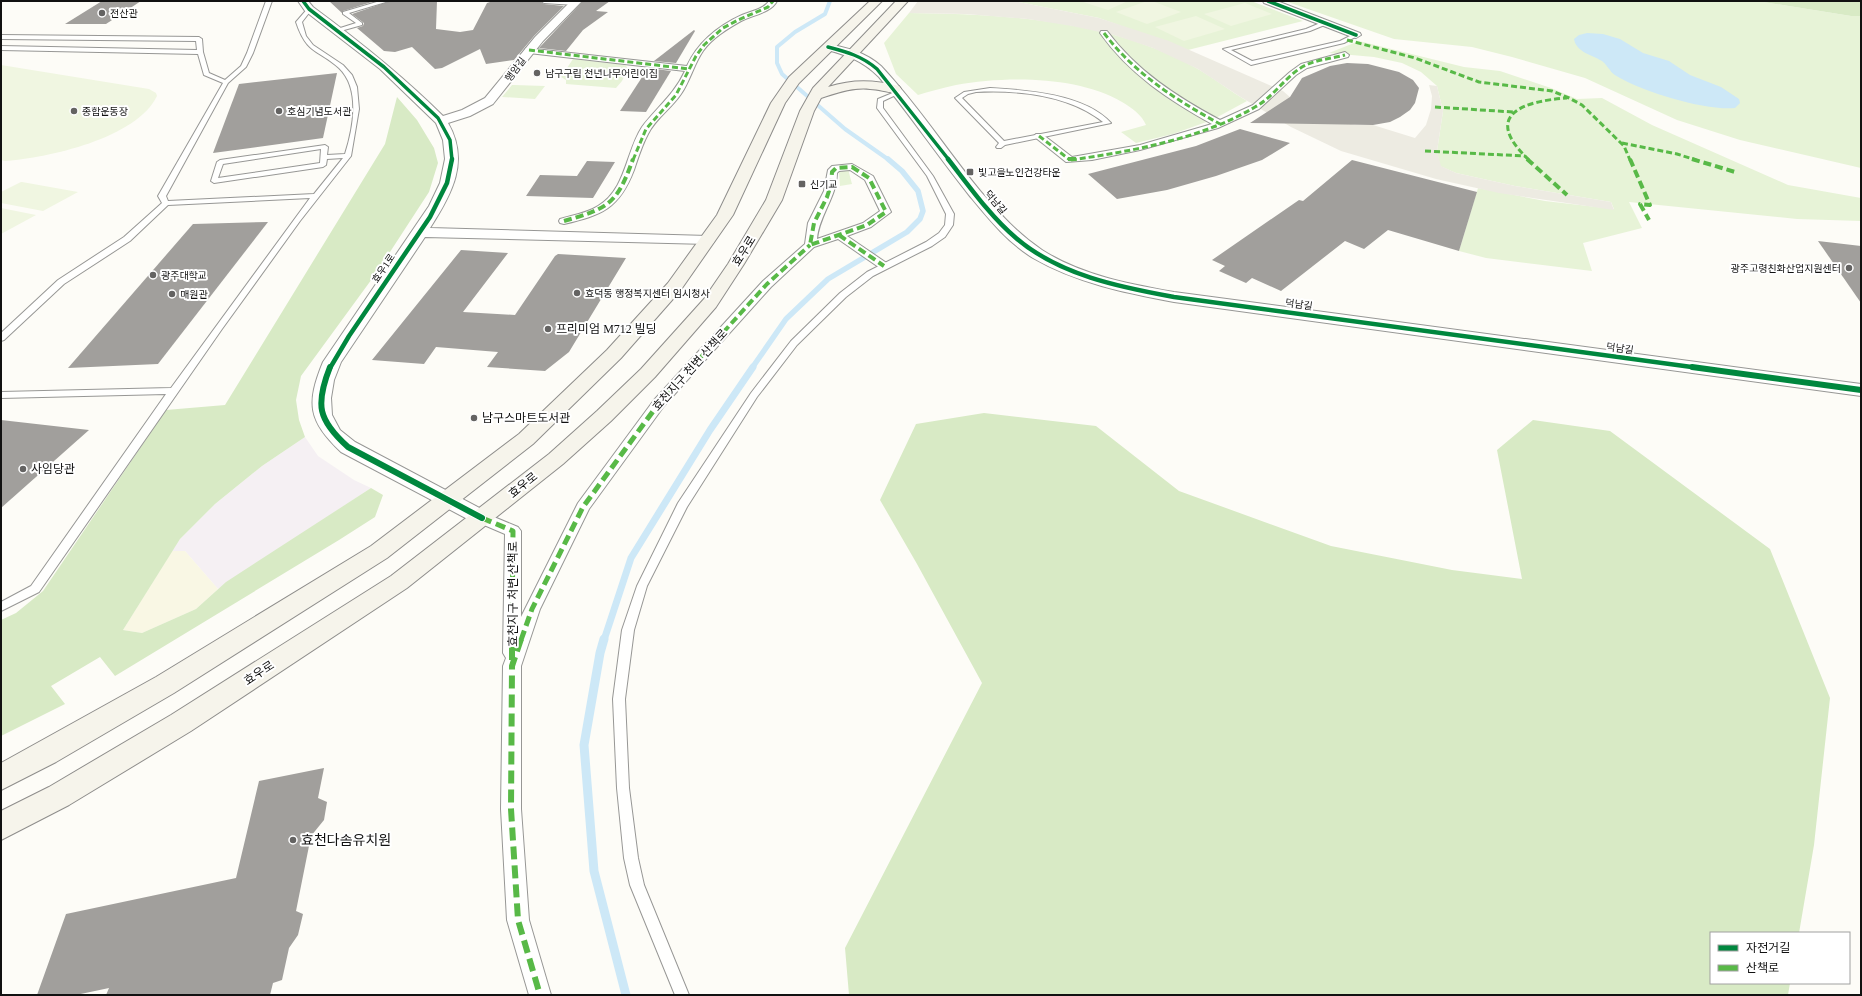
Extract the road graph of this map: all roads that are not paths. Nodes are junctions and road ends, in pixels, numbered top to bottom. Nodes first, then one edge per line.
1 (269, 1) edge
2 (386, 1) edge
3 (544, 1) edge
4 (773, 1) edge
5 (876, 1) edge
6 (902, 1) edge
7 (1268, 1) edge
8 (576, 2) edge
9 (306, 5) edge
10 (1325, 23) junction
11 (337, 30) junction
12 (1104, 33) dead end
13 (1356, 35) joint
14 (1, 36) edge
15 (828, 47) junction
16 (1, 48) edge
17 (529, 50) junction
18 (200, 52) junction
19 (852, 53) junction
20 (1345, 55) dead end
21 (689, 70) junction
22 (226, 82) junction
23 (895, 91) junction
24 (815, 96) junction
25 (441, 121) junction
26 (1220, 124) junction
27 (1039, 136) junction
28 (348, 156) junction
29 (324, 157) junction
30 (315, 196) junction
31 (166, 203) junction
32 (564, 221) dead end
33 (420, 232) junction
34 (839, 235) junction
35 (708, 240) junction
36 (810, 245) junction
37 (880, 263) junction
38 (1, 338) edge
39 (1861, 390) edge
40 (172, 391) junction
41 (1, 395) edge
42 (447, 499) junction
43 (482, 518) junction
44 (1, 607) edge
45 (512, 666) junction
46 (1, 777) edge
47 (1, 826) edge
48 (540, 995) edge
49 (682, 995) edge

1 - 22 lane
2 - 11 lane
3 - 8 lane
4 - 21 street
5 - 15 main road
6 - 19 main road, 효우로
7 - 10 street
8 - 17 street, 행암길
9 - 11 street, 효우1로
9 - 28 lane
10 - 13 street
10 - 13 lane
11 - 25 street, 효우1로
12 - 26 street
14 - 18 lane
15 - 19 street, 덕남길
15 - 35 main road
16 - 18 lane
17 - 21 street
17 - 25 street, 행암길
18 - 22 lane
19 - 23 street, 덕남길
19 - 24 main road, 효우로
20 - 26 street
21 - 32 street
22 - 31 lane
23 - 24 main road
23 - 37 lane
23 - 39 street, 덕남길
24 - 43 main road, 효우로
25 - 33 street, 효우1로
26 - 27 street
27 - 27 lane
28 - 29 lane
28 - 30 lane
29 - 29 lane
30 - 31 lane
30 - 40 lane
31 - 38 lane
33 - 35 street
33 - 42 street, 효우1로
34 - 36 street, 효천지구 천변 산책로
34 - 36 street, 효천지구 천변 산책로
34 - 37 street
35 - 42 main road
36 - 45 street, 효천지구 천변 산책로
37 - 49 lane
40 - 41 lane
40 - 44 lane
42 - 43 street, 효우1로
42 - 46 main road
43 - 45 street, 효천지구 처변 산책로
43 - 47 main road, 효우로
45 - 48 street

